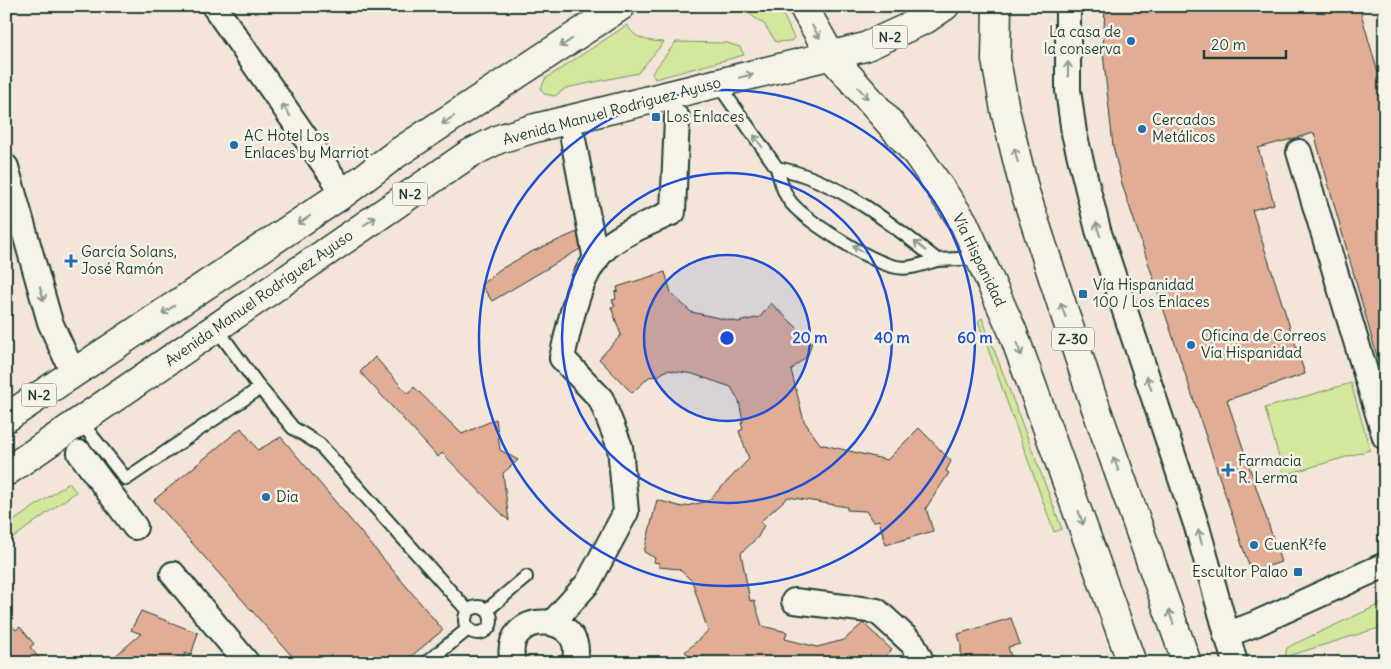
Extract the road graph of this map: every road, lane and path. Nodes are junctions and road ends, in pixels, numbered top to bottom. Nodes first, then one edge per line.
1 (214, 6) edge
2 (803, 6) edge
3 (945, 6) edge
4 (997, 6) edge
5 (1068, 6) edge
6 (606, 11) edge
7 (831, 56) junction
8 (718, 84) junction
9 (677, 118) dead end
10 (573, 140) dead end
11 (1299, 152) dead end
12 (6, 167) edge
13 (777, 168) junction
14 (344, 193) junction
15 (17, 248) edge
16 (981, 258) junction
17 (596, 260) junction
18 (937, 260) junction
19 (217, 329) junction
20 (73, 373) junction
21 (260, 388) junction
22 (121, 393) junction
23 (6, 418) edge
24 (80, 421) junction
25 (1385, 437) edge
26 (80, 453) dead end
27 (6, 472) edge
28 (135, 528) dead end
29 (1385, 565) edge
30 (173, 574) dead end
31 (526, 577) dead end
32 (794, 601) dead end
33 (468, 610) junction
34 (487, 610) junction
35 (553, 622) junction
36 (468, 629) junction
37 (1226, 635) junction
38 (509, 661) edge
39 (247, 663) edge
40 (426, 663) edge
41 (574, 663) edge
42 (922, 663) edge
43 (1132, 663) edge
44 (1187, 663) edge
45 (1235, 663) edge

14 -> 1 street
2 -> 7 highway, Vía Hispanidad
3 - 7 highway, Avenida Manuel Rodríguez Ayuso / N-2
44 -> 4 highway, Z-30
37 -> 5 street
6 -> 14 highway, N-2
8 -> 7 highway, Avenida Manuel Rodríguez Ayuso / N-2
7 -> 16 highway, Vía Hispanidad
13 -> 8 lane
19 -> 8 highway, Avenida Manuel Rodríguez Ayuso / N-2
9 - 17 street
10 - 17 street
11 - 25 street
12 - 15 street
18 -> 13 lane
18 -> 13 lane
14 -> 20 highway, N-2
15 -> 20 street
16 - 18 lane
16 -> 43 highway, Vía Hispanidad
17 - 35 street
19 - 21 lane
19 - 22 highway, Avenida Manuel Rodríguez Ayuso / N-2
20 - 22 highway
20 - 23 highway, N-2
21 - 24 lane
21 - 33 lane
22 - 24 highway, Avenida Manuel Rodríguez Ayuso / N-2
24 - 27 highway, Avenida Manuel Rodríguez Ayuso / N-2
26 - 28 street
29 - 37 street
30 - 39 street
31 - 34 lane
32 - 42 street
33 - 34 lane
33 - 36 lane
34 - 36 lane
35 - 38 street
35 - 41 street
36 - 40 lane
37 - 45 street

